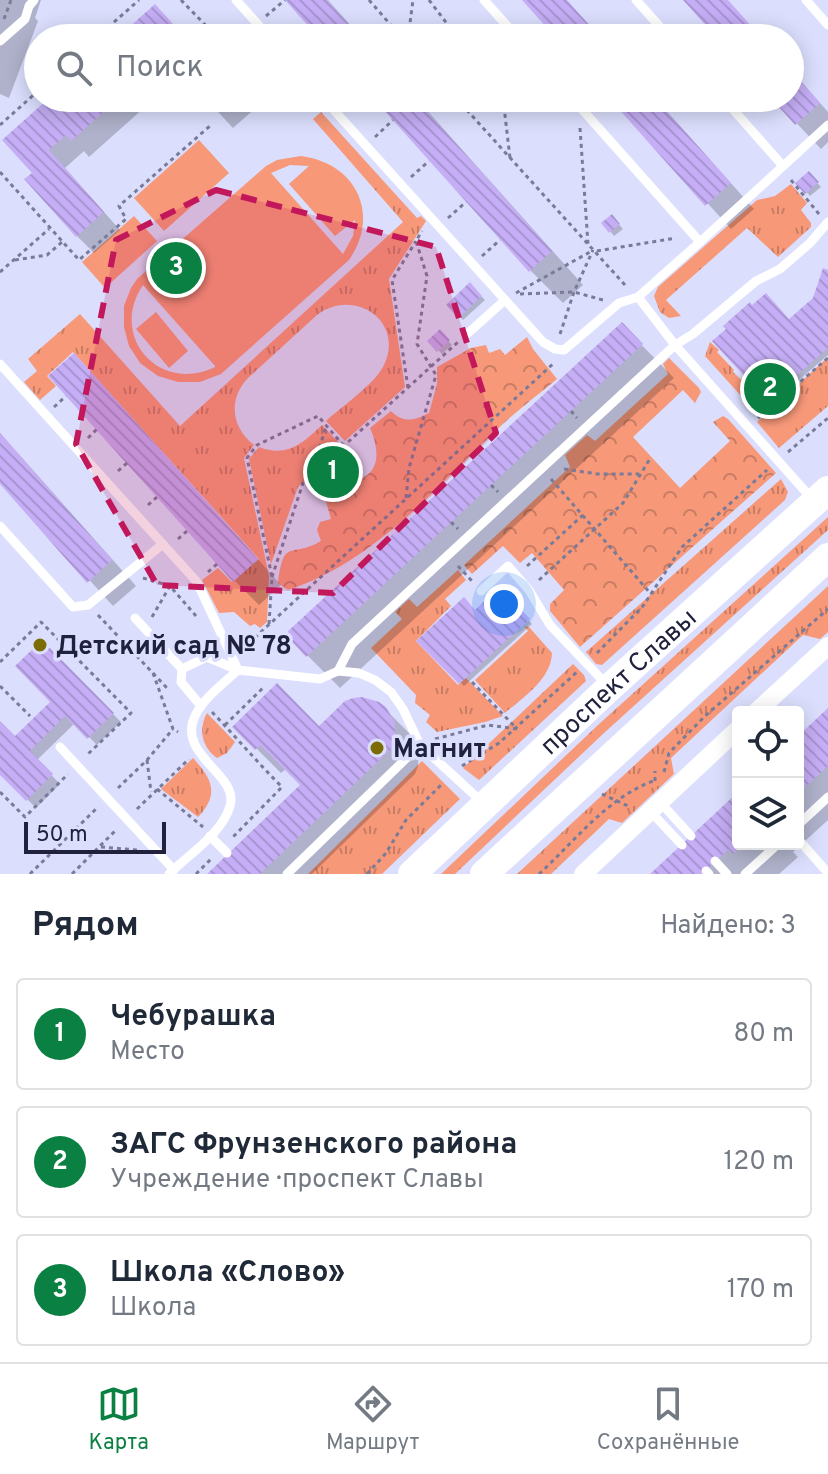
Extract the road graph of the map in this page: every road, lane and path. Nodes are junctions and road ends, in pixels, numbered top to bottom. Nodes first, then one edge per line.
1 (0, 0) edge
2 (34, 0) edge
3 (139, 0) edge
4 (181, 0) edge
5 (236, 0) edge
6 (285, 0) edge
7 (369, 0) edge
8 (413, 0) edge
9 (429, 0) edge
10 (484, 0) edge
11 (636, 0) edge
12 (806, 0) edge
13 (11, 2) edge
14 (112, 24) edge
15 (204, 24) edge
16 (257, 24) joint
17 (392, 24) edge
18 (408, 24) edge
19 (447, 24) edge
20 (505, 24) edge
21 (657, 24) edge
22 (828, 25) edge
23 (3, 26) dead end
24 (0, 41) edge
25 (24, 103) edge
26 (336, 112) edge
27 (469, 112) edge
28 (505, 112) edge
29 (584, 112) edge
30 (735, 112) edge
31 (393, 120) dead end
32 (1, 122) edge
33 (580, 123) dead end
34 (211, 125) dead end
35 (828, 125) edge
36 (366, 145) junction
37 (510, 158) junction
38 (429, 161) dead end
39 (783, 166) junction
40 (0, 172) edge
41 (402, 185) junction
42 (793, 185) dead end
43 (466, 202) dead end
44 (430, 217) junction
45 (827, 223) edge
46 (439, 226) junction
47 (49, 229) junction
48 (685, 234) dead end
49 (500, 240) dead end
50 (416, 241) junction
51 (62, 242) junction
52 (700, 242) junction
53 (588, 244) junction
54 (593, 250) junction
55 (12, 261) junction
56 (473, 264) junction
57 (0, 272) edge
58 (574, 292) junction
59 (638, 297) junction
60 (505, 300) junction
61 (614, 302) dead end
62 (467, 334) joint
63 (559, 339) dead end
64 (675, 345) junction
65 (564, 350) junction
66 (828, 358) edge
67 (0, 364) edge
68 (431, 367) junction
69 (408, 388) junction
70 (756, 389) dead end
71 (742, 400) dead end
72 (828, 418) edge
73 (326, 426) junction
74 (748, 427) junction
75 (343, 445) junction
76 (651, 457) dead end
77 (778, 460) junction
78 (572, 471) dead end
79 (639, 474) junction
80 (312, 475) junction
81 (556, 484) dead end
82 (821, 496) edge
83 (406, 500) junction
84 (583, 515) junction
85 (0, 526) edge
86 (595, 528) junction
87 (163, 544) junction
88 (448, 555) junction
89 (828, 557) edge
90 (516, 576) junction
91 (139, 577) dead end
92 (272, 577) junction
93 (170, 586) junction
94 (529, 590) junction
95 (481, 591) joint
96 (651, 594) junction
97 (88, 605) junction
98 (828, 609) edge
99 (135, 618) dead end
100 (198, 618) dead end
101 (150, 622) dead end
102 (269, 624) junction
103 (828, 646) edge
104 (0, 662) edge
105 (586, 664) junction
106 (182, 669) junction
107 (238, 670) junction
108 (338, 671) junction
109 (153, 673) junction
110 (277, 675) junction
111 (472, 682) dead end
112 (0, 686) edge
113 (609, 688) junction
114 (201, 706) junction
115 (763, 706) edge
116 (30, 716) dead end
117 (194, 718) junction
118 (225, 725) dead end
119 (173, 729) junction
120 (517, 729) junction
121 (732, 734) edge
122 (422, 744) junction
123 (60, 747) dead end
124 (198, 751) junction
125 (147, 760) junction
126 (77, 765) junction
127 (655, 771) dead end
128 (452, 775) junction
129 (654, 780) junction
130 (157, 789) dead end
131 (0, 792) edge
132 (113, 793) dead end
133 (151, 794) dead end
134 (602, 794) dead end
135 (828, 797) edge
136 (618, 802) junction
137 (103, 803) dead end
138 (484, 805) junction
139 (649, 808) junction
140 (804, 819) edge
141 (210, 836) junction
142 (691, 836) dead end
143 (682, 845) dead end
144 (804, 846) edge
145 (98, 847) dead end
146 (771, 850) edge
147 (157, 852) junction
148 (227, 853) dead end
149 (715, 861) dead end
150 (171, 872) edge
151 (828, 873) edge
152 (30, 874) edge
153 (287, 874) edge
154 (367, 874) edge
155 (412, 874) edge
156 (484, 874) edge
157 (539, 874) edge
158 (583, 874) edge
159 (727, 874) edge
160 (745, 874) edge

1 - 13 path
2 - 24 lane
3 - 14 path
4 - 15 path
5 - 16 lane
6 - 16 path
7 - 17 path
8 - 18 path
9 - 19 path
10 - 20 lane
11 - 21 lane
12 - 22 lane
13 - 23 path
25 - 32 path
26 - 36 lane
27 - 37 path
28 - 37 path
29 - 52 lane
30 - 39 lane
31 - 36 path
33 - 53 path
34 - 51 path
35 - 39 lane
36 - 41 lane
37 - 53 path
38 - 41 path
39 - 52 lane
40 - 47 path
41 - 44 lane
42 - 45 path
43 - 46 path
44 - 46 lane
44 - 50 path
45 - 64 lane
46 - 56 lane
47 - 51 path
47 - 55 path
48 - 54 path
49 - 56 path
50 - 68 path
50 - 69 path
51 - 55 path
52 - 59 lane
53 - 54 path
54 - 58 path
54 - 58 path
54 - 59 path
55 - 57 path
56 - 60 lane
58 - 61 path
58 - 63 path
59 - 64 lane
59 - 65 lane
60 - 62 lane
60 - 65 lane
62 - 68 path
64 - 74 lane
64 - 88 lane
65 - 83 path
66 - 74 path
67 - 87 lane
68 - 69 path
68 - 83 path
69 - 75 path
70 - 71 path
72 - 77 path
73 - 75 path
73 - 80 path
73 - 92 path
74 - 77 lane
75 - 80 path
76 - 79 path
77 - 82 lane
77 - 96 path
78 - 79 path
79 - 86 path
80 - 92 path
81 - 84 path
82 - 113 main road, проспект Славы
83 - 102 path
84 - 86 path
84 - 90 path
85 - 97 lane
86 - 94 path
86 - 96 path
87 - 97 lane
87 - 107 lane
88 - 95 path
88 - 108 lane
89 - 156 main road, проспект Славы
90 - 94 lane
90 - 95 lane
91 - 93 path
92 - 102 path
93 - 100 path
93 - 101 path
94 - 105 lane
96 - 105 path
97 - 109 path
98 - 129 path
99 - 106 lane
102 - 107 path
103 - 115 street
104 - 126 path
105 - 113 lane
105 - 120 path
106 - 107 lane
106 - 114 lane
107 - 110 lane
107 - 114 lane
108 - 110 lane
108 - 122 lane
109 - 117 path
109 - 119 path
110 - 118 path
111 - 120 path
112 - 116 path
113 - 138 main road, проспект Славы
114 - 117 lane
117 - 124 lane
119 - 124 path
119 - 125 path
120 - 122 path
120 - 128 path
121 - 139 street
122 - 128 lane
122 - 153 lane
123 - 126 lane
124 - 141 lane
125 - 132 path
125 - 133 path
126 - 131 path
126 - 147 lane
127 - 129 path
128 - 138 lane
128 - 154 path
129 - 136 path
130 - 141 path
134 - 136 path
135 - 140 lane
136 - 139 path
136 - 157 path
137 - 152 path
138 - 155 main road, проспект Славы
139 - 142 lane
139 - 143 lane
139 - 158 street
141 - 148 lane
141 - 150 lane
144 - 151 lane
145 - 147 path
146 - 160 lane
147 - 150 lane
149 - 159 lane

